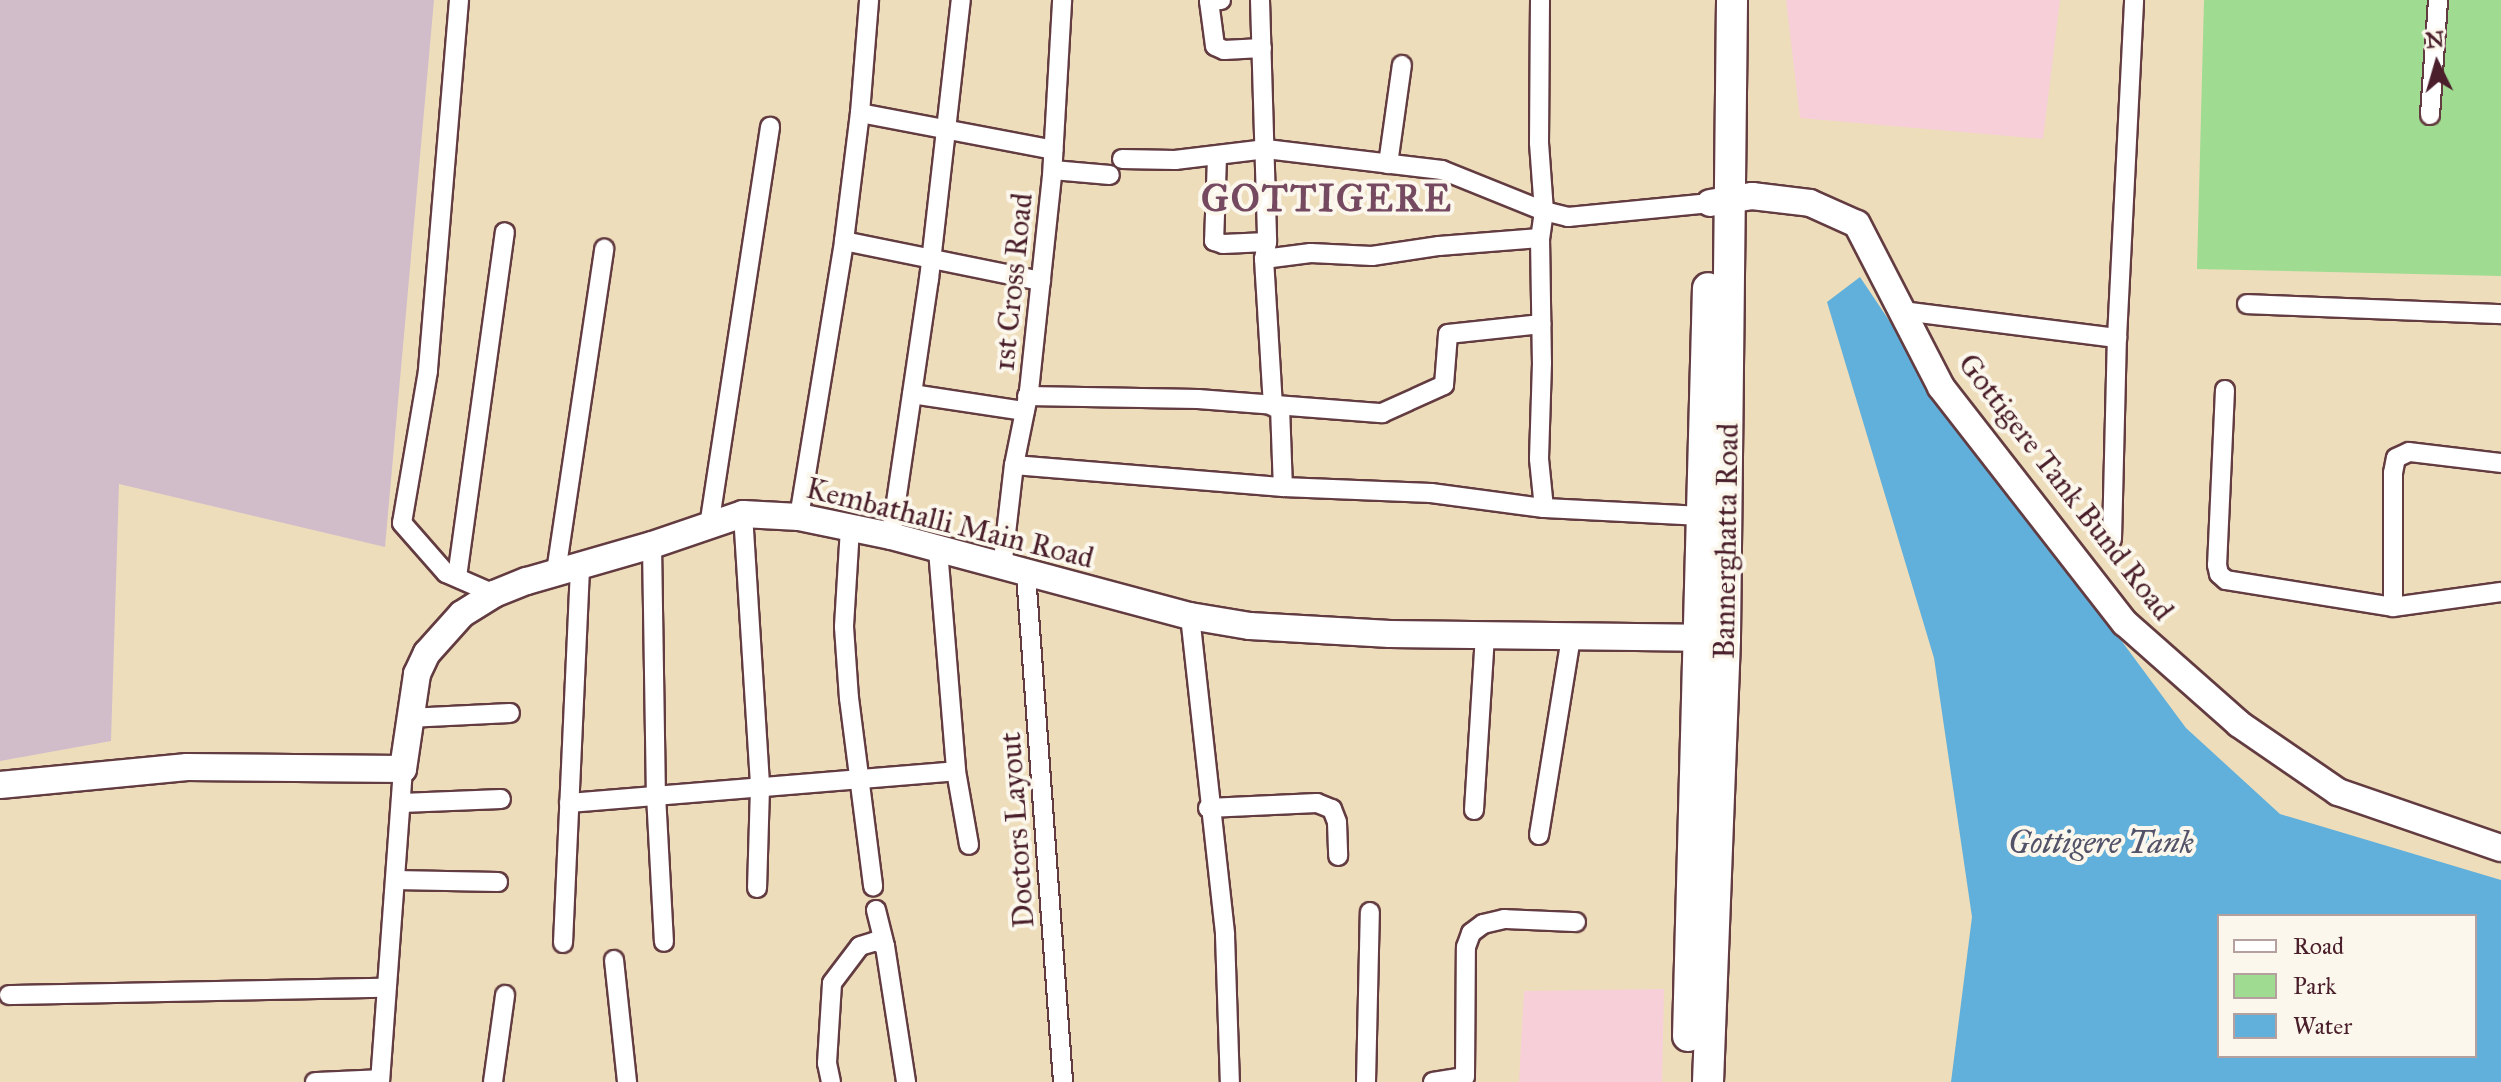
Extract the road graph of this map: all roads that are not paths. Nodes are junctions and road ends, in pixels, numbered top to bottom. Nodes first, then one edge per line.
1 (459, 0) edge
2 (869, 0) edge
3 (961, 0) edge
4 (1062, 0) edge
5 (1221, 0) edge
6 (1260, 0) edge
7 (1540, 0) edge
8 (1712, 0) edge
9 (1732, 0) edge
10 (2134, 0) edge
11 (2438, 0) edge
12 (1262, 48) junction
13 (1402, 65) dead end
14 (860, 113) junction
15 (2430, 115) dead end
16 (770, 127) dead end
17 (946, 129) junction
18 (1266, 149) junction
19 (1054, 150) junction
20 (1217, 157) junction
21 (1122, 159) dead end
22 (1388, 164) junction
23 (1053, 170) junction
24 (1110, 175) dead end
25 (1720, 201) junction
26 (1544, 211) junction
27 (505, 232) dead end
28 (1540, 238) junction
29 (844, 241) junction
30 (604, 249) dead end
31 (1266, 250) junction
32 (932, 260) junction
33 (1041, 281) junction
34 (2247, 304) dead end
35 (1903, 311) junction
36 (2501, 314) edge
37 (1541, 324) junction
38 (2117, 338) junction
39 (2225, 390) dead end
40 (912, 394) junction
41 (1026, 404) junction
42 (1276, 407) junction
43 (2501, 463) edge
44 (1014, 465) junction
45 (1283, 487) junction
46 (1544, 508) junction
47 (743, 514) junction
48 (1703, 516) junction
49 (799, 517) junction
50 (709, 526) junction
51 (850, 528) junction
52 (891, 536) junction
53 (2112, 539) dead end
54 (652, 545) junction
55 (938, 550) junction
56 (568, 569) junction
57 (1014, 571) junction
58 (457, 577) junction
59 (2501, 592) edge
60 (494, 594) junction
61 (2393, 607) junction
62 (1190, 616) junction
63 (1485, 636) junction
64 (1571, 638) junction
65 (1712, 638) junction
66 (510, 713) dead end
67 (408, 718) junction
68 (403, 769) junction
69 (956, 771) junction
70 (860, 778) junction
71 (0, 785) edge
72 (760, 788) junction
73 (656, 795) junction
74 (501, 799) dead end
75 (402, 803) junction
76 (569, 803) junction
77 (1208, 808) junction
78 (1474, 810) dead end
79 (1539, 835) dead end
80 (969, 845) dead end
81 (2501, 848) edge
82 (1338, 856) dead end
83 (395, 880) junction
84 (498, 882) dead end
85 (873, 886) dead end
86 (757, 888) dead end
87 (876, 910) dead end
88 (1370, 912) dead end
89 (1576, 922) dead end
90 (664, 942) dead end
91 (563, 943) dead end
92 (885, 946) junction
93 (614, 960) dead end
94 (386, 988) junction
95 (9, 995) dead end
96 (505, 995) dead end
97 (380, 1080) edge
98 (315, 1082) edge
99 (493, 1082) edge
100 (627, 1082) edge
101 (831, 1082) edge
102 (906, 1082) edge
103 (1063, 1082) edge
104 (1230, 1082) edge
105 (1366, 1082) edge
106 (1433, 1082) edge
107 (1687, 1082) edge
108 (1708, 1082) edge

1 - 58 street
2 - 14 street
3 - 17 street
4 - 19 street, 1st Cross Road
5 - 12 street
6 - 12 street
7 - 26 street
8 - 25 main road, Bannerghatta Road
9 - 25 main road, Bannerghatta Road
10 - 38 street
11 - 15 street
12 - 18 street
13 - 22 street
14 - 17 street
14 - 29 street
16 - 50 street
17 - 19 street
17 - 32 street
18 - 20 street
18 - 22 street
18 - 31 street
19 - 23 street, 1st Cross Road
20 - 21 street
20 - 31 street
22 - 26 street
23 - 24 street
23 - 33 street, 1st Cross Road
25 - 26 street
25 - 35 street, Gottigere Tank Bund Road
25 - 48 main road, Bannerghatta Road
25 - 65 main road, Bannerghatta Road
26 - 28 street
27 - 58 street
28 - 31 street
28 - 37 street
29 - 32 street
29 - 49 street
30 - 56 street
31 - 42 street
32 - 33 street
32 - 40 street
33 - 41 street, 1st Cross Road
34 - 36 street
35 - 38 street
35 - 81 street, Gottigere Tank Bund Road
37 - 42 street
37 - 46 street
38 - 53 street
39 - 61 street
40 - 41 street
40 - 52 street
41 - 42 street
41 - 44 street, 1st Cross Road
42 - 45 street
43 - 61 street
44 - 45 street
44 - 57 street, 1st Cross Road
45 - 46 street
46 - 48 street
47 - 49 street, Kembathalli Main Road
47 - 50 street, Kembathalli Main Road
47 - 72 street
48 - 65 main road, Bannerghatta Road
49 - 51 street, Kembathalli Main Road
50 - 54 street, Kembathalli Main Road
51 - 52 street, Kembathalli Main Road
51 - 70 street
52 - 55 street, Kembathalli Main Road
54 - 56 street, Kembathalli Main Road
54 - 73 street
55 - 57 street, Kembathalli Main Road
55 - 69 street
56 - 60 street, Kembathalli Main Road
56 - 76 street
57 - 62 street, Kembathalli Main Road
57 - 103 street, Doctors Layout
58 - 60 street
59 - 61 street
60 - 67 street, Kembathalli Main Road
62 - 63 street, Kembathalli Main Road
62 - 77 street
63 - 64 street, Kembathalli Main Road
63 - 78 street
64 - 65 street, Kembathalli Main Road
64 - 79 street
65 - 107 main road, Bannerghatta Road
65 - 108 main road, Bannerghatta Road
66 - 67 street
67 - 68 street, Kembathalli Main Road
68 - 71 street
68 - 75 street
69 - 70 street
69 - 80 street
70 - 72 street
70 - 85 street
72 - 73 street
72 - 86 street
73 - 76 street
73 - 90 street
74 - 75 street
75 - 83 street
76 - 91 street
77 - 82 street
77 - 104 street
83 - 84 street
83 - 94 street
87 - 92 street
88 - 105 street
89 - 106 street
92 - 101 street
92 - 102 street
93 - 100 street
94 - 95 street
94 - 97 street
96 - 99 street
97 - 98 street

